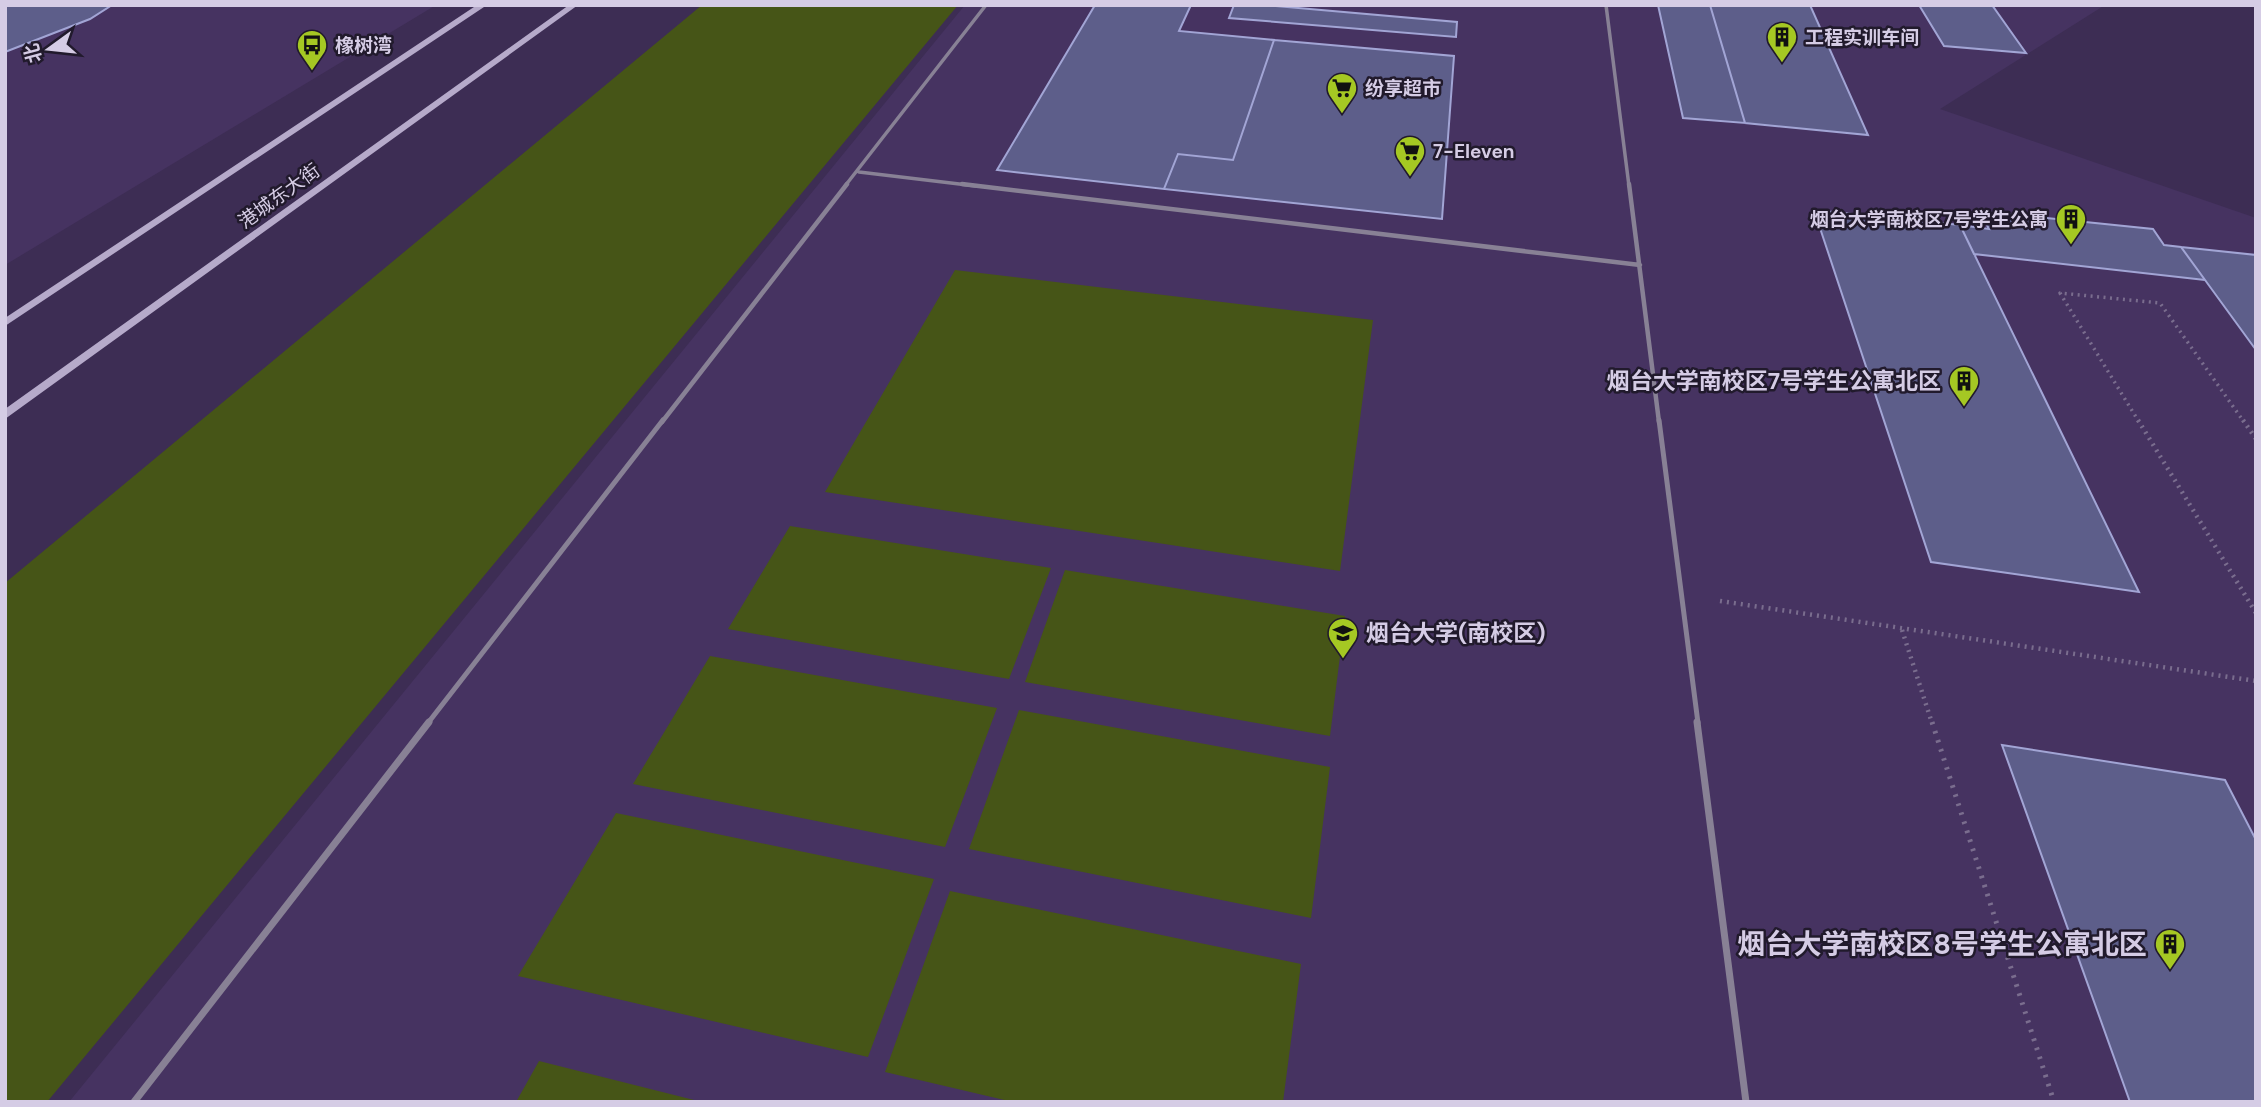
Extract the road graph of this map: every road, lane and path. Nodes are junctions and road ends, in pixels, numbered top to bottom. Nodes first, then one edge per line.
1 (482, 5) edge
2 (574, 5) edge
3 (986, 5) edge
4 (1606, 5) edge
5 (859, 172) junction
6 (1640, 265) junction
7 (5, 323) edge
8 (5, 415) edge
9 (2256, 439) edge
10 (1681, 595) junction
11 (2256, 613) edge
12 (1902, 629) junction
13 (2256, 681) edge
14 (134, 1102) edge
15 (1746, 1102) edge
16 (2054, 1102) edge

1 - 7 main road, 港城东大街
2 - 8 main road, 港城东大街
3 - 5 lane
4 - 6 lane
5 - 6 lane
5 - 14 lane
6 - 10 lane
9 - 11 path
10 - 12 path
10 - 15 lane
12 - 13 path
12 - 16 path

